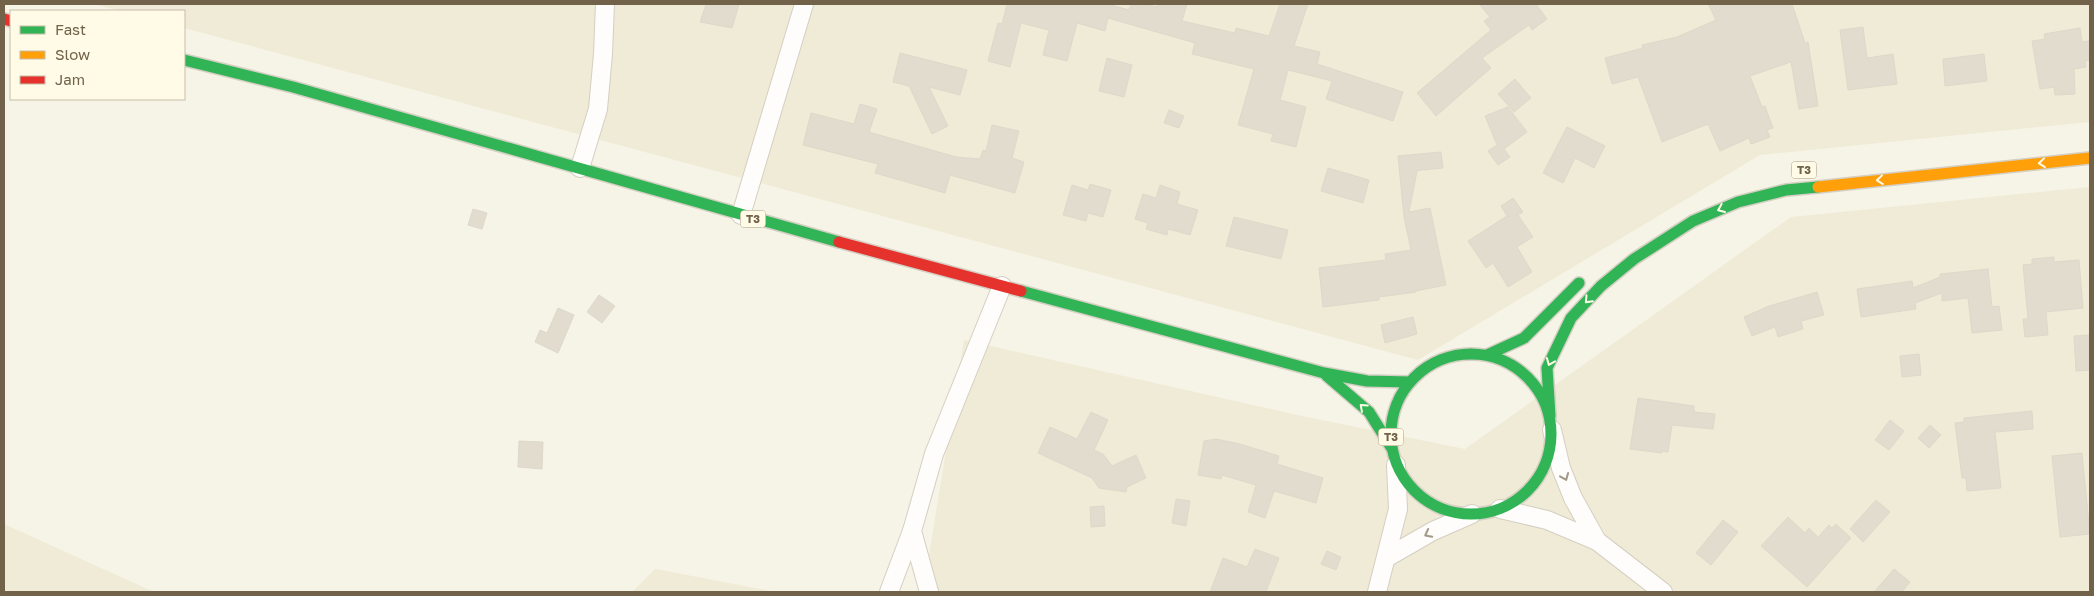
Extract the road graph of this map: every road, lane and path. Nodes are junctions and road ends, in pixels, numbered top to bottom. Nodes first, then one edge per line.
1 (605, 4) edge
2 (804, 4) edge
3 (185, 60) edge
4 (2090, 158) edge
5 (580, 168) junction
6 (741, 216) junction
7 (1589, 272) dead end
8 (1002, 286) junction
9 (1486, 355) junction
10 (1324, 374) junction
11 (1410, 382) junction
12 (1551, 423) junction
13 (1391, 447) junction
14 (1396, 465) junction
15 (1500, 509) junction
16 (1472, 514) junction
17 (912, 531) junction
18 (1597, 541) junction
19 (1386, 558) junction
20 (889, 592) edge
21 (929, 592) edge
22 (1377, 592) edge
23 (1662, 592) edge

1 - 5 street
2 - 6 street
3 - 5 highway, T3
4 -> 12 highway, T3
5 - 6 highway, T3
6 - 8 highway, T3
7 - 9 highway, T3
8 - 10 highway, T3
8 - 17 street
9 - 11 highway, T3
9 - 12 highway, T3
10 - 11 highway, T3
13 -> 10 highway, T3
11 - 13 highway, T3
12 - 15 highway, T3
12 -> 18 street
13 - 14 highway, T3
14 - 16 highway, T3
14 - 19 street
15 - 16 highway, T3
15 - 18 street
16 -> 19 street
17 - 20 street
17 - 21 street
18 - 23 street
19 - 22 street

